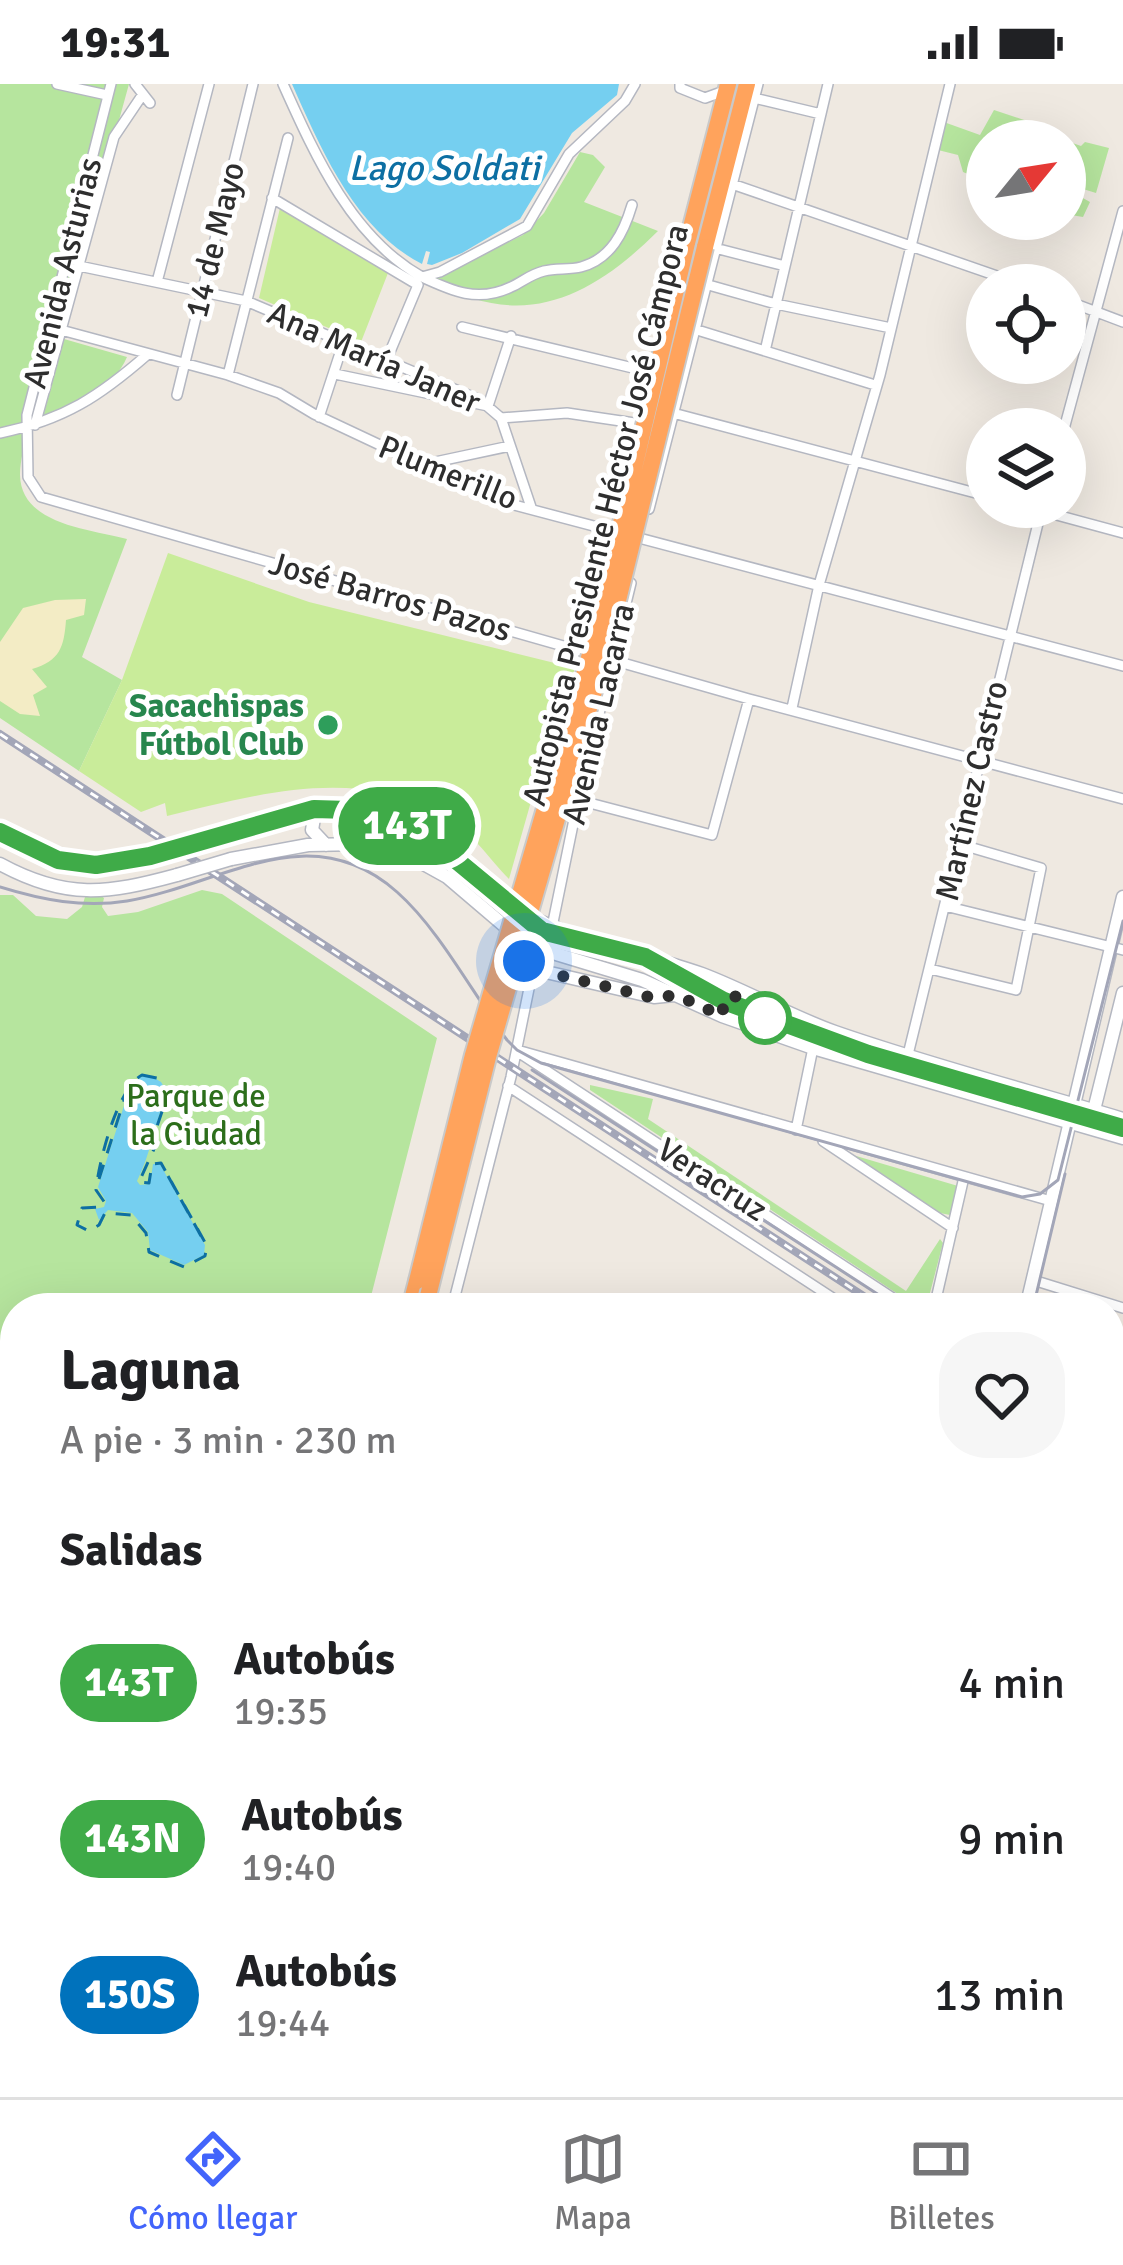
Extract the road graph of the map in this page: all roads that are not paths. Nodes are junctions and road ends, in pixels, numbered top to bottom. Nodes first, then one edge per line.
1 (57, 84) edge
2 (209, 84) edge
3 (254, 84) edge
4 (283, 84) edge
5 (635, 84) edge
6 (680, 84) edge
7 (758, 84) edge
8 (828, 84) edge
9 (950, 84) edge
10 (727, 87) edge
11 (107, 88) edge
12 (750, 91) edge
13 (143, 94) edge
14 (821, 114) junction
15 (288, 138) dead end
16 (732, 184) junction
17 (272, 198) junction
18 (632, 205) dead end
19 (800, 206) junction
20 (1123, 211) edge
21 (910, 244) junction
22 (702, 246) junction
23 (966, 264) edge
24 (80, 266) junction
25 (785, 266) junction
26 (420, 281) junction
27 (157, 282) junction
28 (706, 284) junction
29 (202, 292) junction
30 (246, 301) junction
31 (776, 304) junction
32 (1086, 308) edge
33 (1097, 312) junction
34 (1123, 322) edge
35 (461, 327) dead end
36 (891, 328) junction
37 (694, 329) junction
38 (61, 330) junction
39 (511, 336) junction
40 (344, 341) junction
41 (765, 351) junction
42 (148, 353) junction
43 (387, 358) junction
44 (185, 363) junction
45 (335, 374) junction
46 (228, 375) junction
47 (681, 380) junction
48 (875, 385) junction
49 (177, 395) dead end
50 (488, 406) junction
51 (1070, 408) edge
52 (673, 413) junction
53 (320, 416) junction
54 (501, 418) junction
55 (31, 426) junction
56 (669, 429) junction
57 (0, 433) edge
58 (510, 446) junction
59 (857, 461) junction
60 (28, 464) joint
61 (421, 465) junction
62 (966, 490) edge
63 (531, 507) junction
64 (1086, 522) edge
65 (1036, 528) edge
66 (1123, 533) edge
67 (642, 536) junction
68 (819, 585) junction
69 (1010, 635) junction
70 (612, 660) junction
71 (1123, 666) edge
72 (749, 699) junction
73 (791, 709) junction
74 (980, 760) junction
75 (1123, 799) edge
76 (578, 800) junction
77 (322, 809) junction
78 (0, 832) edge
79 (959, 844) junction
80 (326, 845) junction
81 (0, 864) edge
82 (1123, 897) edge
83 (945, 906) junction
84 (552, 927) junction
85 (1029, 928) junction
86 (514, 934) junction
87 (1117, 949) edge
88 (685, 968) junction
89 (533, 969) junction
90 (930, 970) junction
91 (1123, 993) edge
92 (678, 996) junction
93 (755, 998) junction
94 (722, 1016) junction
95 (813, 1048) junction
96 (517, 1050) junction
97 (908, 1057) junction
98 (903, 1075) junction
99 (508, 1086) junction
100 (1073, 1105) junction
101 (1094, 1110) junction
102 (1123, 1119) edge
103 (1069, 1121) junction
104 (1089, 1128) junction
105 (796, 1130) junction
106 (816, 1136) junction
107 (1123, 1138) edge
108 (964, 1177) junction
109 (1051, 1201) junction
110 (952, 1228) junction
111 (1033, 1280) junction
112 (414, 1293) edge
113 (429, 1293) edge
114 (456, 1293) edge
115 (825, 1293) edge
116 (885, 1293) edge
117 (937, 1293) edge
118 (1030, 1293) edge
119 (1075, 1293) edge

1 - 11 street
2 - 27 street
3 - 29 street, 14 de Mayo
4 - 26 street
5 - 26 street
6 - 10 street
7 - 12 street, Avenida Lacarra
8 - 14 street
9 - 21 street
10 - 22 highway, Autopista Presidente Héctor José Cámpora
11 - 55 street, Avenida Asturias
12 - 14 street
12 - 16 street, Avenida Lacarra
12 - 22 highway, Autopista Presidente Héctor José Cámpora
13 - 24 street, Avenida Asturias
14 - 19 street
15 - 17 street
16 - 19 street
16 - 22 street, Avenida Lacarra
17 - 26 street
17 - 30 street
18 - 26 street
19 - 21 street
19 - 25 street
20 - 33 street
21 - 23 street
21 - 36 street
22 - 25 street
22 - 28 street, Avenida Lacarra
22 - 112 highway, Autopista Presidente Héctor José Cámpora, bridge
22 - 113 highway, Autopista Presidente Héctor José Cámpora, bridge
24 - 27 street, Ana María Janer
24 - 38 street, Avenida Asturias
25 - 31 street
26 - 43 street
27 - 29 street, Ana María Janer
28 - 31 street
28 - 37 street, Avenida Lacarra
29 - 30 street, Ana María Janer
29 - 44 street, 14 de Mayo
30 - 40 street, Ana María Janer
30 - 46 street
31 - 36 street
31 - 41 street
32 - 33 street
33 - 34 street
33 - 51 street
35 - 39 street
36 - 48 street
37 - 41 street
37 - 47 street, Avenida Lacarra
38 - 42 street, Plumerillo
38 - 55 street, Avenida Asturias
39 - 47 street
39 - 50 street
40 - 43 street, Ana María Janer
40 - 45 street
41 - 48 street
42 - 44 street, Plumerillo
42 - 55 street
43 - 50 street, Ana María Janer
44 - 46 street, Plumerillo
44 - 49 street, 14 de Mayo
45 - 50 street
45 - 53 street
46 - 53 street, Plumerillo
47 - 52 street, Avenida Lacarra
48 - 59 street
50 - 54 street, Ana María Janer
52 - 56 street, Avenida Lacarra
52 - 59 street
53 - 61 street, Plumerillo
54 - 56 street, Ana María Janer
54 - 58 street
55 - 57 street
55 - 60 street, Avenida Asturias
56 - 67 street, Avenida Lacarra
58 - 61 street
58 - 63 street
59 - 62 street
59 - 68 street
60 - 70 street, José Barros Pazos
61 - 63 street, Plumerillo
63 - 67 street, Plumerillo
64 - 66 street
65 - 69 street, Martínez Castro
67 - 68 street, Plumerillo
67 - 70 street, Avenida Lacarra
68 - 69 street, Plumerillo
68 - 73 street
69 - 71 street, Plumerillo
69 - 74 street, Martínez Castro
70 - 72 street, José Barros Pazos
70 - 76 street, Avenida Lacarra
72 - 73 street, José Barros Pazos
72 - 76 street
73 - 74 street, José Barros Pazos
74 - 75 street, José Barros Pazos
74 - 79 street, Martínez Castro
76 - 84 street, Avenida Lacarra
77 - 78 main road, bridge
77 - 80 main road
77 - 84 main road
79 - 83 street, Martínez Castro
79 - 85 street
80 - 81 main road, bridge
80 - 86 main road
82 - 87 main road
83 - 85 street
83 - 90 street, Martínez Castro
84 - 88 main road
85 - 87 street
85 - 90 street
86 - 89 main road
86 - 92 main road
87 - 100 main road
88 - 92 main road
88 - 93 main road
89 - 92 main road
89 - 96 street
90 - 97 street, Martínez Castro
91 - 101 main road
92 - 94 main road
93 - 94 main road
93 - 97 main road
94 - 95 main road
95 - 98 main road
95 - 105 street
96 - 99 street
96 - 105 street
96 - 116 street, Veracruz
97 - 98 street, Martínez Castro
97 - 100 main road
98 - 103 main road
99 - 114 street
99 - 115 street
100 - 101 main road
100 - 103 main road
101 - 102 main road
101 - 104 main road
103 - 104 main road
103 - 109 main road
104 - 107 main road
105 - 106 street
106 - 108 street
106 - 110 street
108 - 109 street
108 - 110 street
109 - 111 main road
110 - 117 street
111 - 118 main road
111 - 119 street

